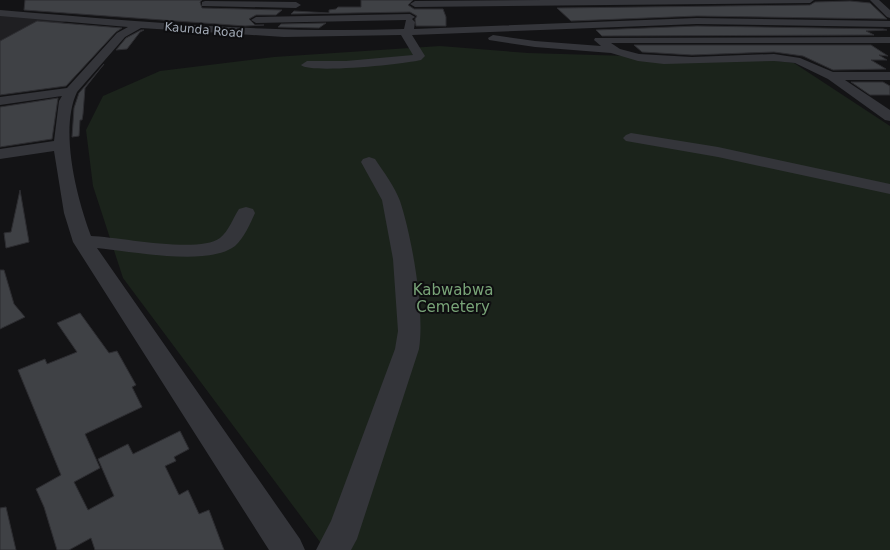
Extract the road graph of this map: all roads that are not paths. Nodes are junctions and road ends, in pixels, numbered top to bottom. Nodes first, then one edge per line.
1 (810, 0) edge
2 (874, 0) edge
3 (205, 4) dead end
4 (307, 6) dead end
5 (394, 7) dead end
6 (414, 11) edge
7 (0, 13) edge
8 (890, 15) edge
9 (223, 20) dead end
10 (242, 20) dead end
11 (461, 20) dead end
12 (678, 21) junction
13 (140, 24) junction
14 (584, 24) junction
15 (890, 24) edge
16 (162, 27) junction
17 (408, 34) junction
18 (598, 40) junction
19 (890, 40) edge
20 (609, 50) junction
21 (307, 65) dead end
22 (829, 76) junction
23 (890, 76) edge
24 (72, 91) junction
25 (0, 101) edge
26 (890, 117) edge
27 (631, 138) dead end
28 (61, 146) junction
29 (0, 154) edge
30 (369, 162) dead end
31 (890, 188) edge
32 (246, 213) dead end
33 (83, 242) junction
34 (288, 550) edge
35 (333, 550) edge

1 - 6 street
2 - 8 street
3 - 4 street
5 - 6 street
6 - 10 street
6 - 17 street
7 - 13 street, Kaunda Road
9 - 16 street
11 - 12 street
12 - 14 street
12 - 15 street
13 - 16 street, Kaunda Road
13 - 24 street
14 - 17 street
14 - 18 street
16 - 17 street, Kaunda Road
17 - 20 street
17 - 21 street
18 - 19 street
18 - 20 street
20 - 22 street
22 - 23 street
22 - 26 street
24 - 25 street
24 - 28 street
27 - 31 street
28 - 29 street
28 - 33 street
30 - 35 street
32 - 33 street
33 - 34 street

